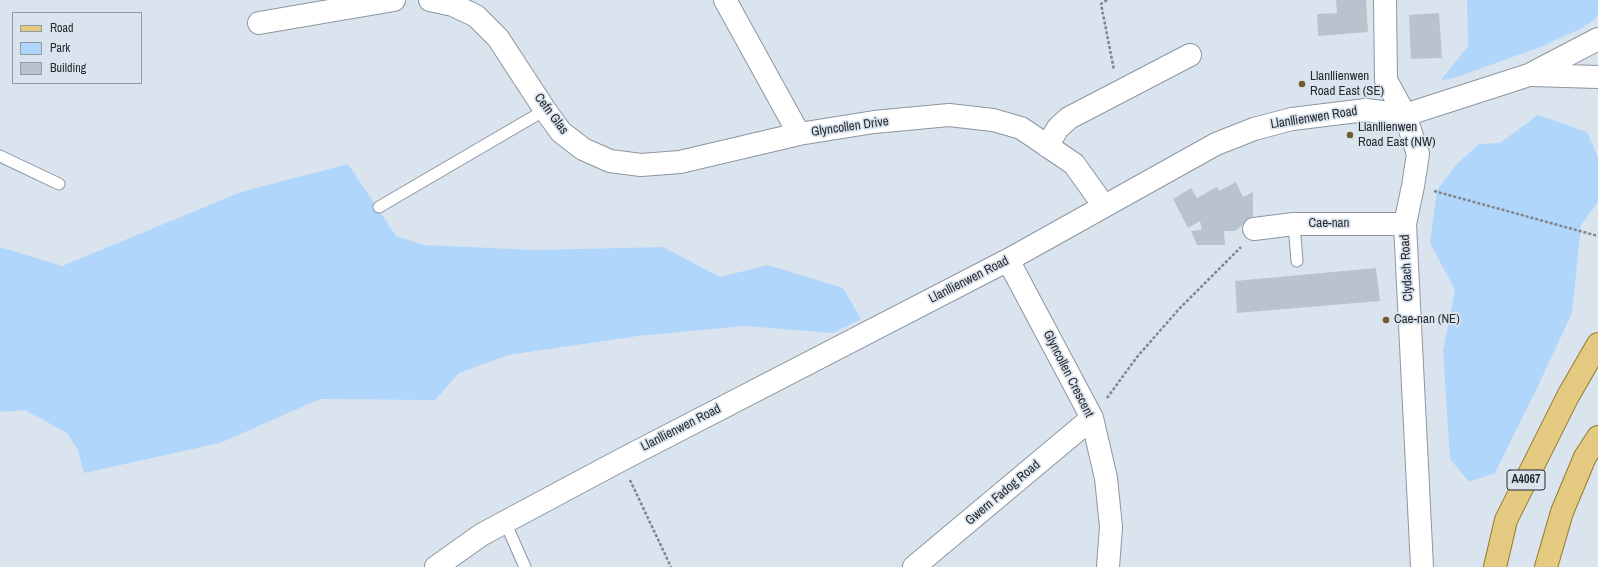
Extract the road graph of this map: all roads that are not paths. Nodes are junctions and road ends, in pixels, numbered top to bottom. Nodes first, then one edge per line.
1 (394, 0) edge
2 (430, 0) edge
3 (725, 0) edge
4 (1385, 0) edge
5 (259, 23) dead end
6 (1598, 39) edge
7 (1190, 54) dead end
8 (1529, 75) junction
9 (1591, 75) edge
10 (545, 110) junction
11 (1405, 115) junction
12 (798, 134) junction
13 (1047, 146) junction
14 (0, 156) edge
15 (59, 184) dead end
16 (1104, 206) junction
17 (379, 207) dead end
18 (1294, 224) junction
19 (1404, 224) junction
20 (1259, 228) road end
21 (1008, 260) junction
22 (1297, 261) dead end
23 (1598, 344) edge
24 (1092, 418) junction
25 (1598, 437) edge
26 (505, 522) junction
27 (436, 567) edge
28 (525, 567) edge
29 (914, 567) edge
30 (1108, 567) edge
31 (1422, 567) edge
32 (1495, 567) edge
33 (1546, 567) edge

1 - 5 street
2 - 10 street, Cefn Glas
3 - 12 street, Glyncollen Drive
4 - 11 street, Clydach Road
6 - 8 street, Llanllienwen Road
7 - 13 street
8 - 9 street, Llanllienwen Road
8 - 11 street, Llanllienwen Road
10 - 12 street, Cefn Glas
10 - 17 lane
11 - 16 street, Llanllienwen Road
11 - 19 street, Clydach Road
12 - 13 street, Glyncollen Drive
13 - 16 street, Glyncollen Drive
14 - 15 lane
16 - 21 street, Llanllienwen Road
18 - 19 street, Cae-nan
18 - 20 street, Cae-nan
18 - 22 lane
19 - 31 street, Clydach Road
21 - 24 street, Glyncollen Crescent
21 - 26 street, Llanllienwen Road
23 - 32 main road, A4067
24 - 29 street, Gwern Fadog Road
24 - 30 street, Glyncollen Crescent
25 - 33 main road
26 - 27 street, Llanllienwen Road
26 - 28 lane

